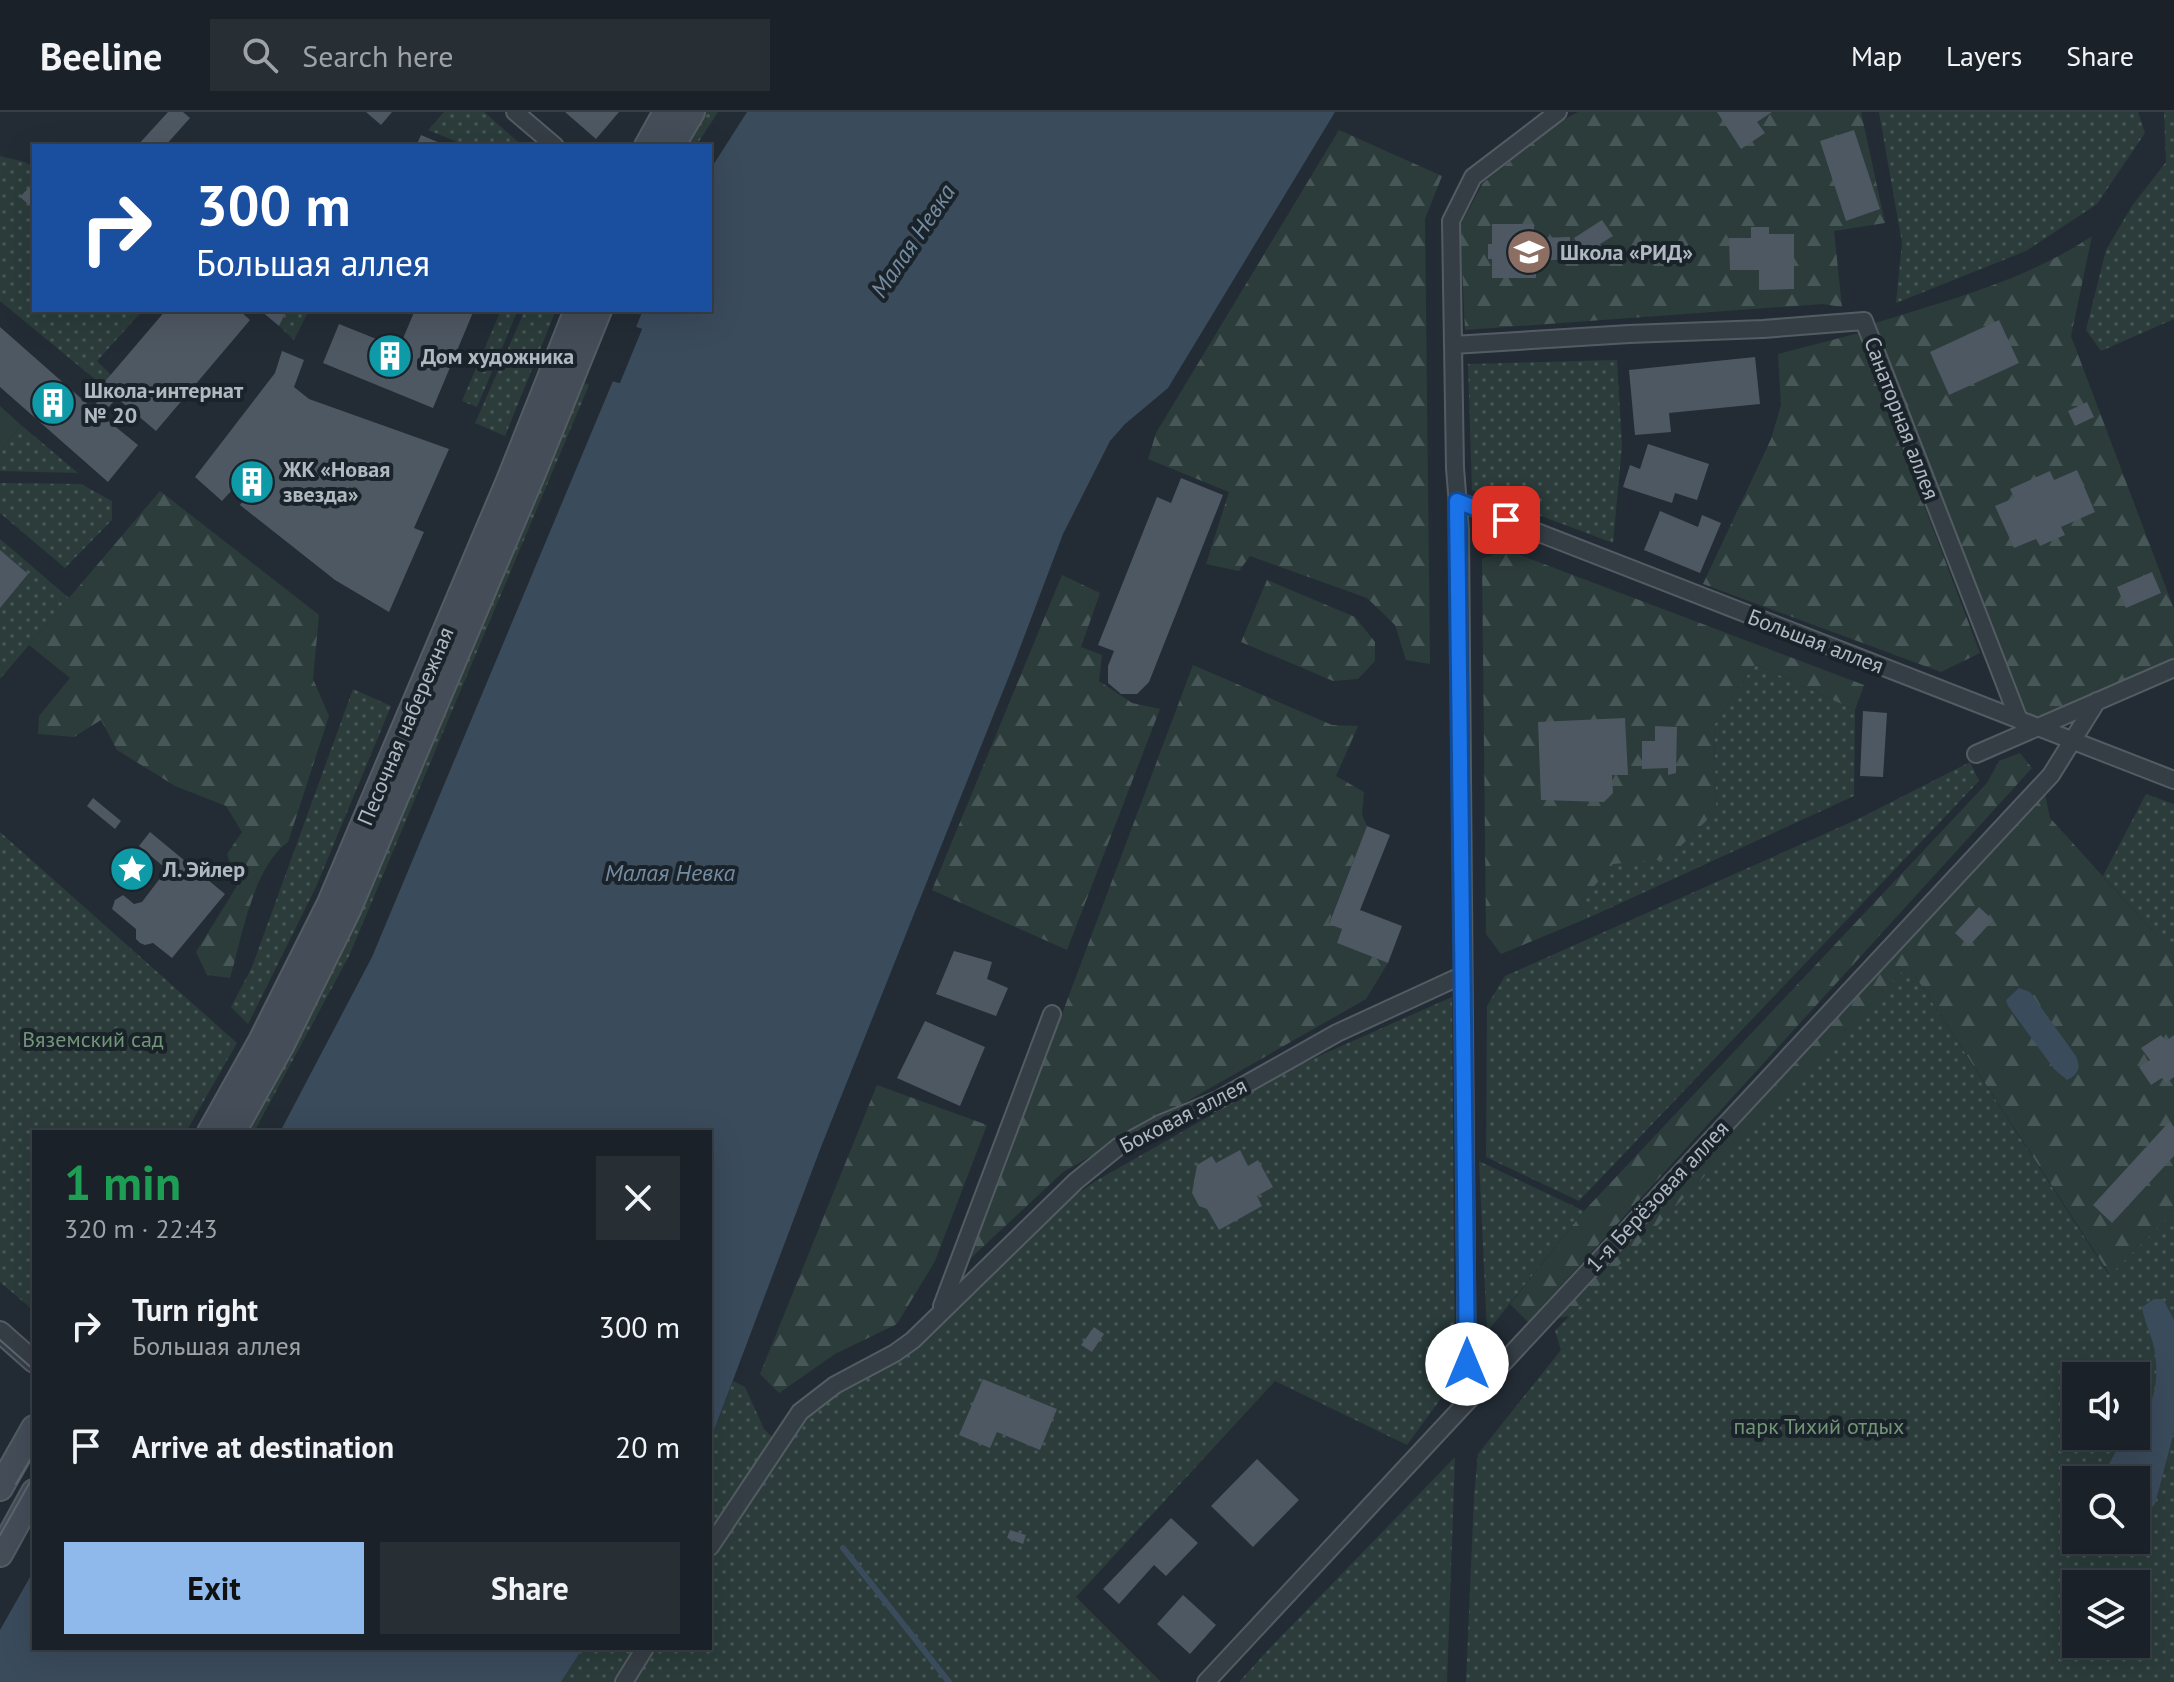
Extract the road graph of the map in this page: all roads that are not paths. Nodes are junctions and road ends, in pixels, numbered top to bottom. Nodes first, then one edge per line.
1 (515, 112) edge
2 (666, 112) edge
3 (692, 112) edge
4 (1558, 112) edge
5 (553, 144) edge
6 (648, 144) edge
7 (673, 144) edge
8 (576, 312) edge
9 (598, 312) edge
10 (1453, 345) junction
11 (1457, 501) junction
12 (2174, 668) edge
13 (2097, 701) junction
14 (2019, 720) junction
15 (2035, 728) junction
16 (2012, 738) junction
17 (2074, 741) junction
18 (1976, 754) dead end
19 (2174, 780) edge
20 (1463, 975) junction
21 (1052, 1014) dead end
22 (211, 1130) edge
23 (234, 1130) edge
24 (940, 1311) junction
25 (0, 1332) edge
26 (32, 1360) edge
27 (1467, 1399) junction
28 (32, 1432) edge
29 (0, 1488) edge
30 (32, 1496) edge
31 (712, 1544) edge
32 (0, 1554) edge
33 (644, 1650) edge
34 (624, 1682) edge
35 (1206, 1682) edge

1 - 5 street
2 - 6 main road
3 - 7 main road
4 - 10 street
8 - 22 main road, Песочная набережная
9 - 23 main road, Песочная набережная
10 - 11 street
10 - 14 street, Санаторная аллея
11 - 14 street, Большая аллея
11 - 20 street
12 - 13 street
13 - 15 street
13 - 17 street, 1-я Берёзовая аллея
14 - 15 street, Большая аллея
14 - 16 street
15 - 16 street
15 - 17 street, Большая аллея
16 - 18 street
17 - 19 street, Большая аллея
17 - 27 street, 1-я Берёзовая аллея
20 - 24 street, Боковая аллея
20 - 27 street
21 - 24 street
24 - 31 street, Боковая аллея
25 - 26 street
27 - 35 street, 1-я Берёзовая аллея
28 - 29 main road
30 - 32 main road
33 - 34 street

